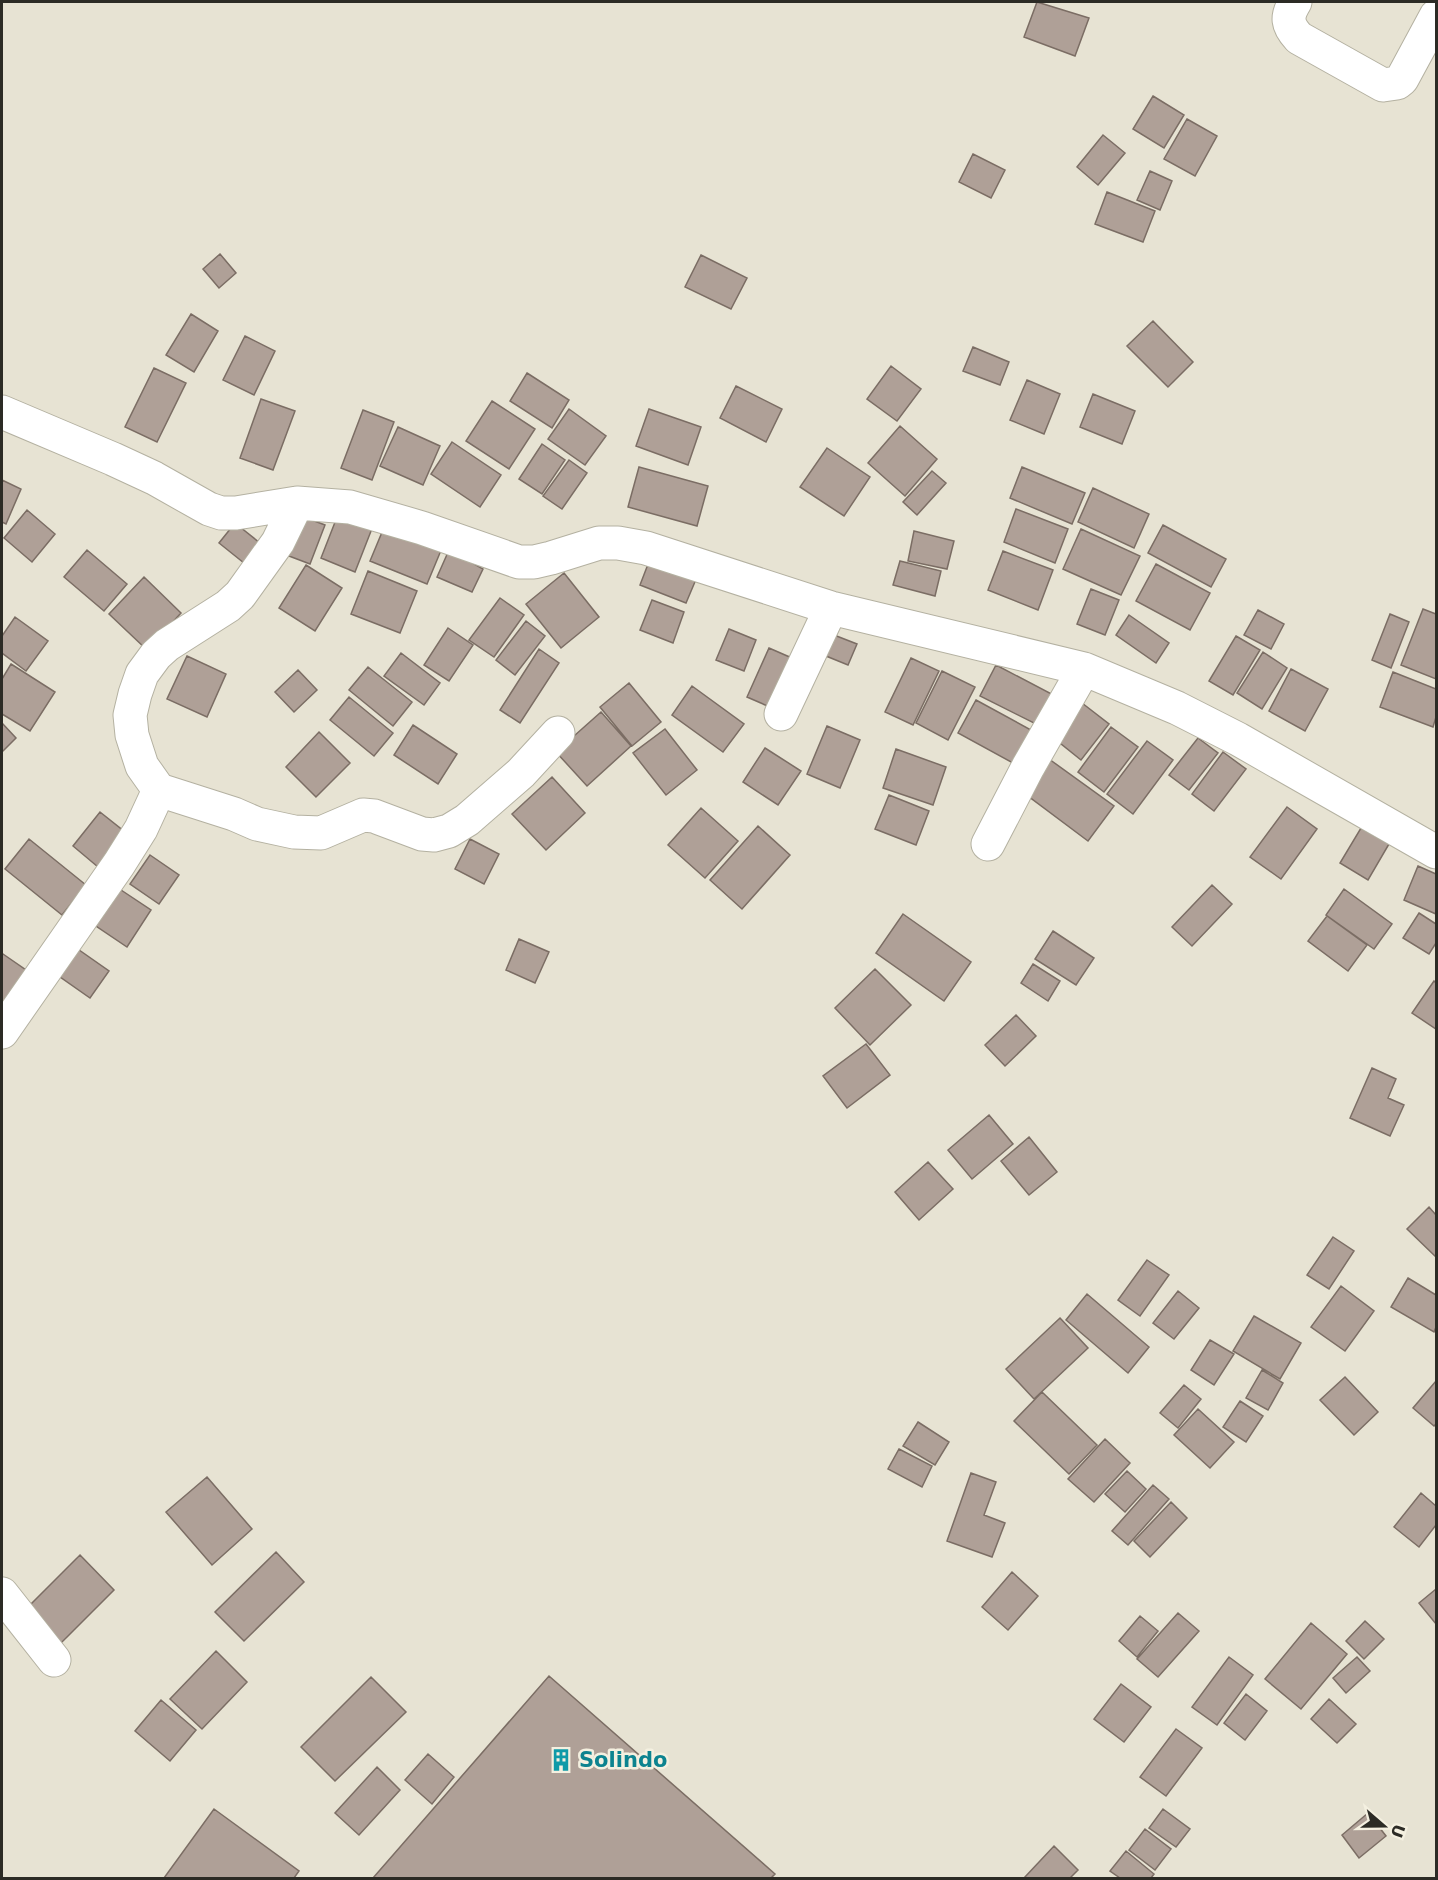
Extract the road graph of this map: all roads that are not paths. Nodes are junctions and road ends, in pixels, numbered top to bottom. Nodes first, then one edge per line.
1 (1295, 2) edge
2 (1437, 16) edge
3 (2, 412) edge
4 (297, 503) junction
5 (831, 608) junction
6 (1084, 669) junction
7 (781, 714) dead end
8 (558, 733) dead end
9 (159, 790) junction
10 (988, 844) dead end
11 (1437, 852) edge
12 (2, 1032) edge
13 (2, 1594) edge
14 (54, 1660) dead end

1 - 2 street
3 - 4 street
4 - 5 street
4 - 9 street
5 - 6 street
5 - 7 street
6 - 10 street
6 - 11 street
8 - 9 street
9 - 12 street
13 - 14 street

